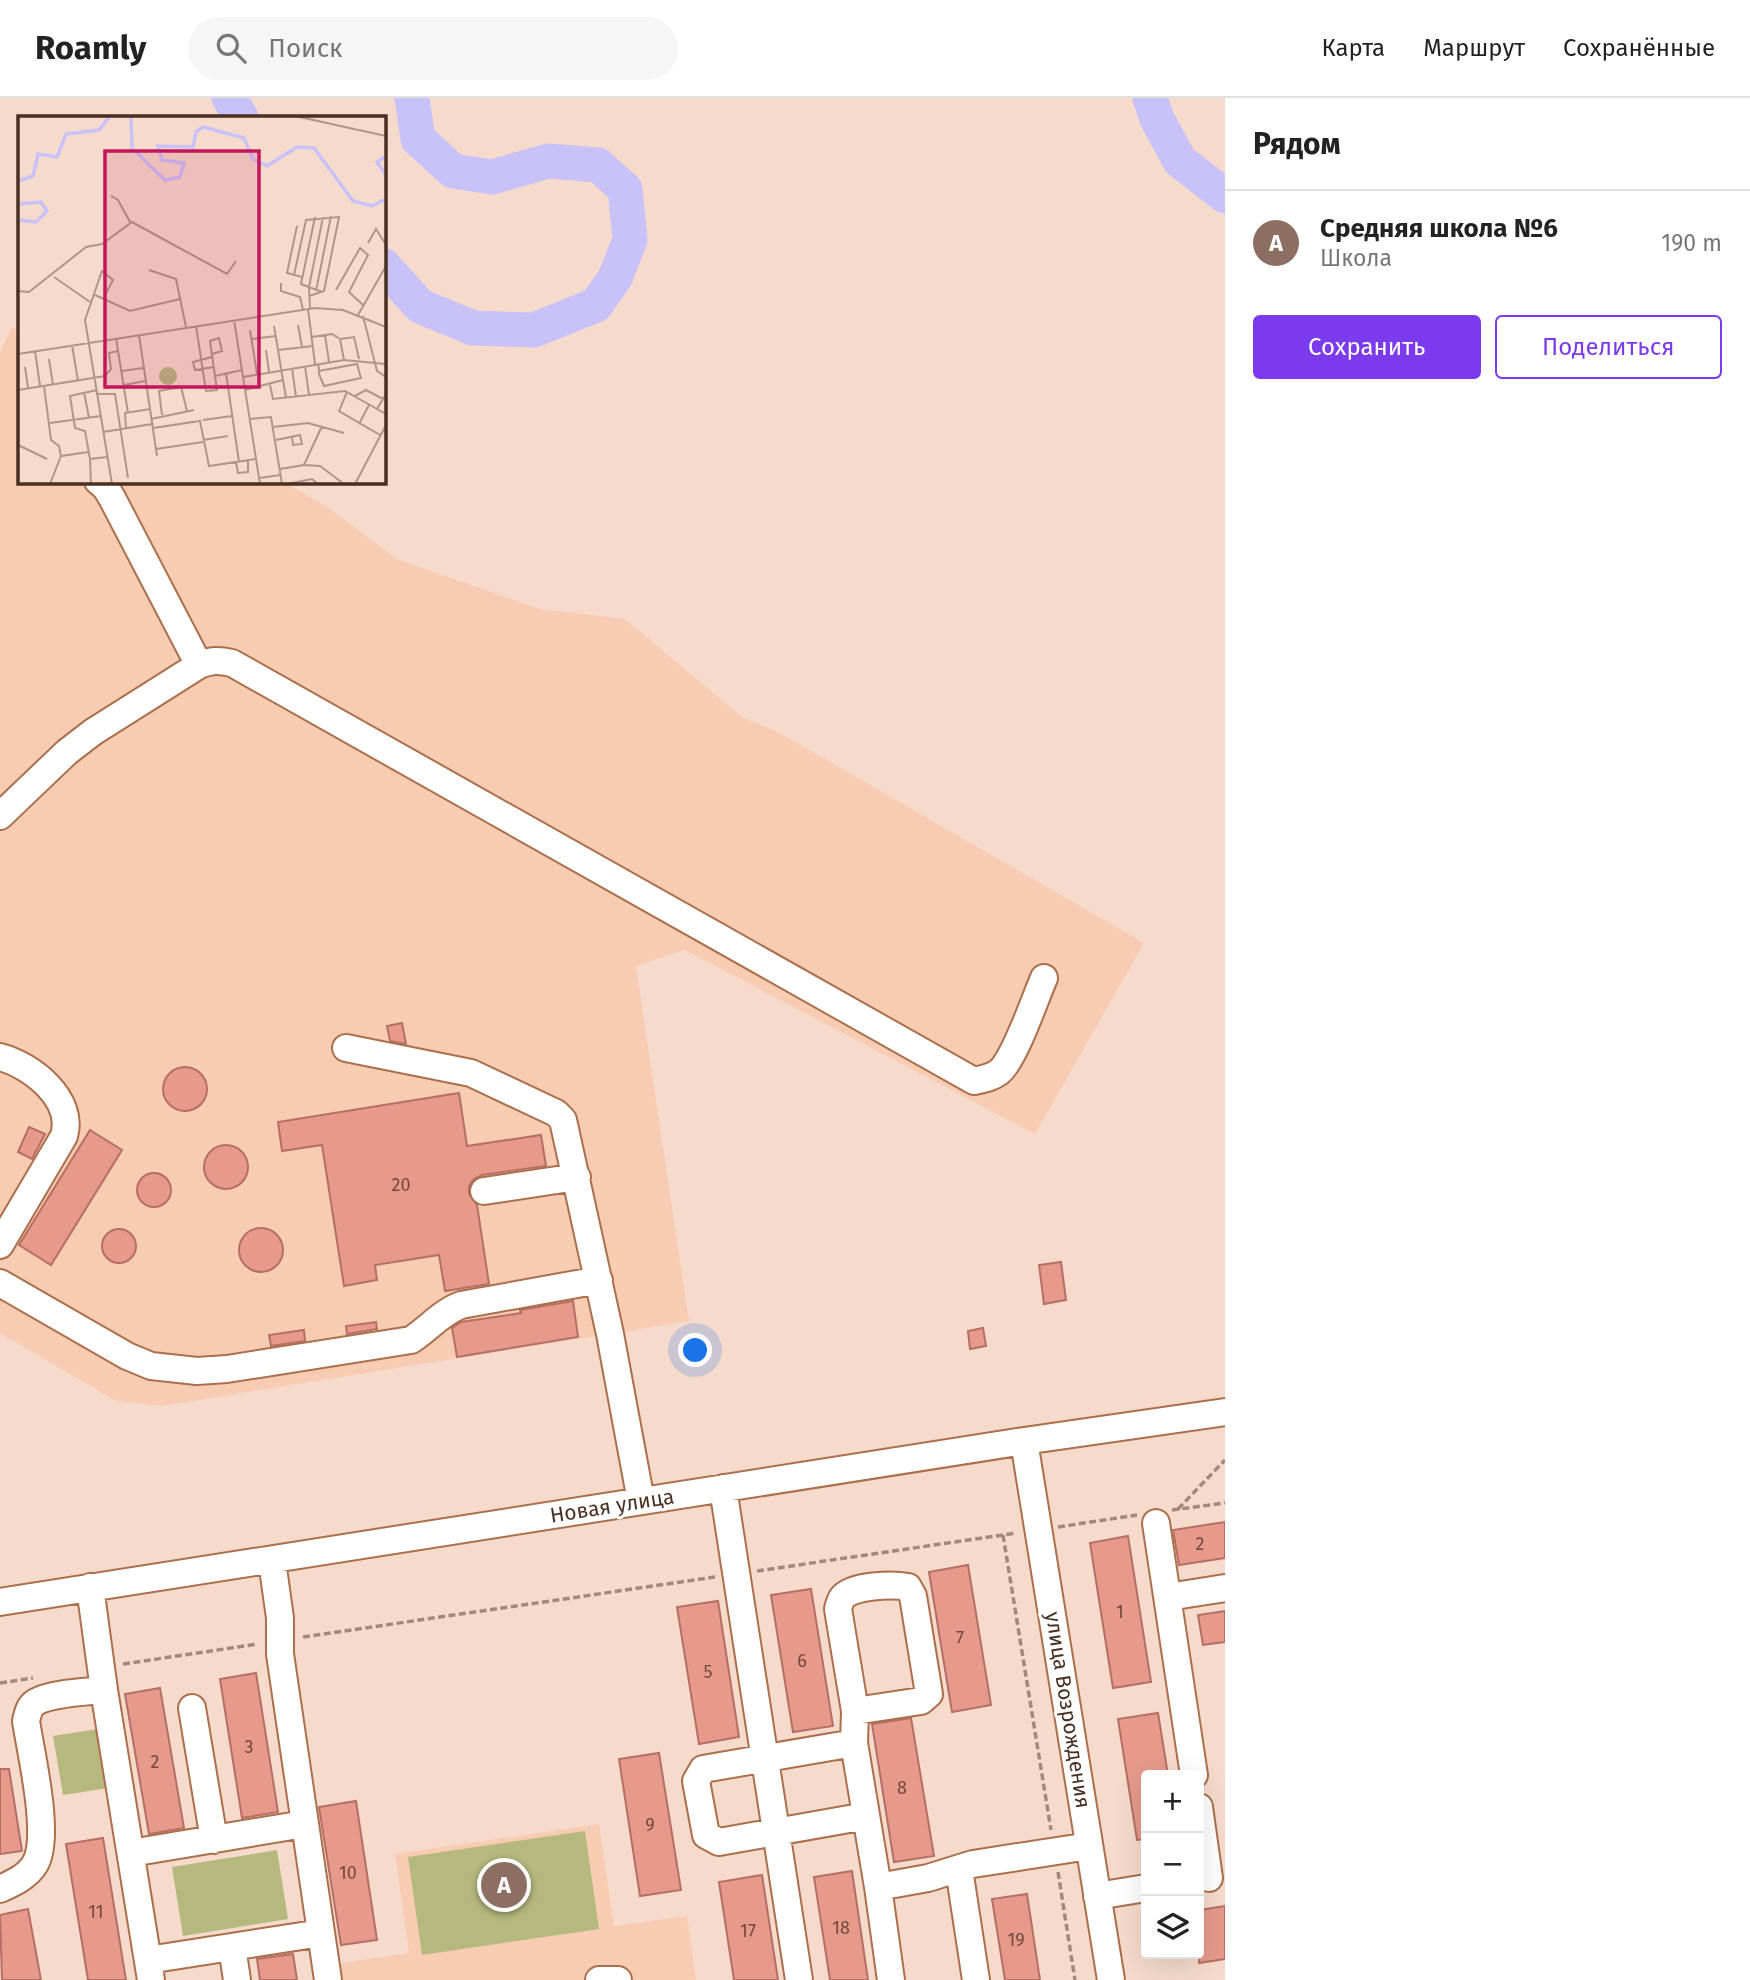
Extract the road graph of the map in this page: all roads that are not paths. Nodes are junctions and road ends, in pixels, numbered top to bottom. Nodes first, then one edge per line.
1 (100, 483) edge
2 (199, 665) junction
3 (0, 816) edge
4 (1044, 978) dead end
5 (346, 1048) dead end
6 (0, 1057) edge
7 (577, 1177) junction
8 (484, 1191) dead end
9 (0, 1245) edge
10 (599, 1280) junction
11 (0, 1283) edge
12 (1225, 1412) edge
13 (1024, 1441) junction
14 (723, 1488) junction
15 (641, 1501) junction
16 (1160, 1514) road end
17 (272, 1560) junction
18 (90, 1587) junction
19 (1225, 1588) edge
20 (1168, 1597) junction
21 (0, 1602) edge
22 (102, 1679) junction
23 (192, 1708) dead end
24 (855, 1711) junction
25 (854, 1743) junction
26 (765, 1759) junction
27 (1193, 1770) edge
28 (866, 1816) junction
29 (304, 1824) junction
30 (775, 1833) junction
31 (1203, 1833) edge
32 (214, 1840) junction
33 (1090, 1846) junction
34 (131, 1853) junction
35 (959, 1869) junction
36 (1211, 1877) edge
37 (878, 1887) junction
38 (0, 1889) edge
39 (1141, 1889) edge
40 (1097, 1896) junction
41 (321, 1933) junction
42 (232, 1947) junction
43 (149, 1970) edge
44 (237, 1980) edge
45 (328, 1980) edge
46 (599, 1980) edge
47 (618, 1980) edge
48 (799, 1980) edge
49 (891, 1980) edge
50 (976, 1980) edge
51 (1111, 1980) edge

1 - 2 street
2 - 3 street
2 - 4 street
5 - 7 street
6 - 9 street
7 - 8 street
7 - 10 street
10 - 11 street
10 - 15 street
12 - 13 street, Новая улица
13 - 14 street, Новая улица
13 - 33 street, улица Возрождения
14 - 15 street, Новая улица
14 - 26 street
15 - 17 street, Новая улица
16 - 20 street
17 - 18 street, Новая улица
17 - 29 street
18 - 21 street, Новая улица
18 - 22 street
19 - 20 street
20 - 27 street
22 - 34 street
22 - 38 street
23 - 32 street
24 - 24 street
24 - 25 street
25 - 26 street
25 - 28 street
26 - 30 street
26 - 30 street
28 - 30 street
28 - 37 street
29 - 32 street
29 - 41 street
30 - 48 street
31 - 36 street
32 - 34 street
33 - 35 street
33 - 40 street, улица Возрождения
34 - 43 street
35 - 37 street
35 - 50 street
37 - 49 street
39 - 40 street
40 - 51 street, улица Возрождения
41 - 42 street
41 - 45 street
42 - 43 street
42 - 44 street
46 - 47 street

